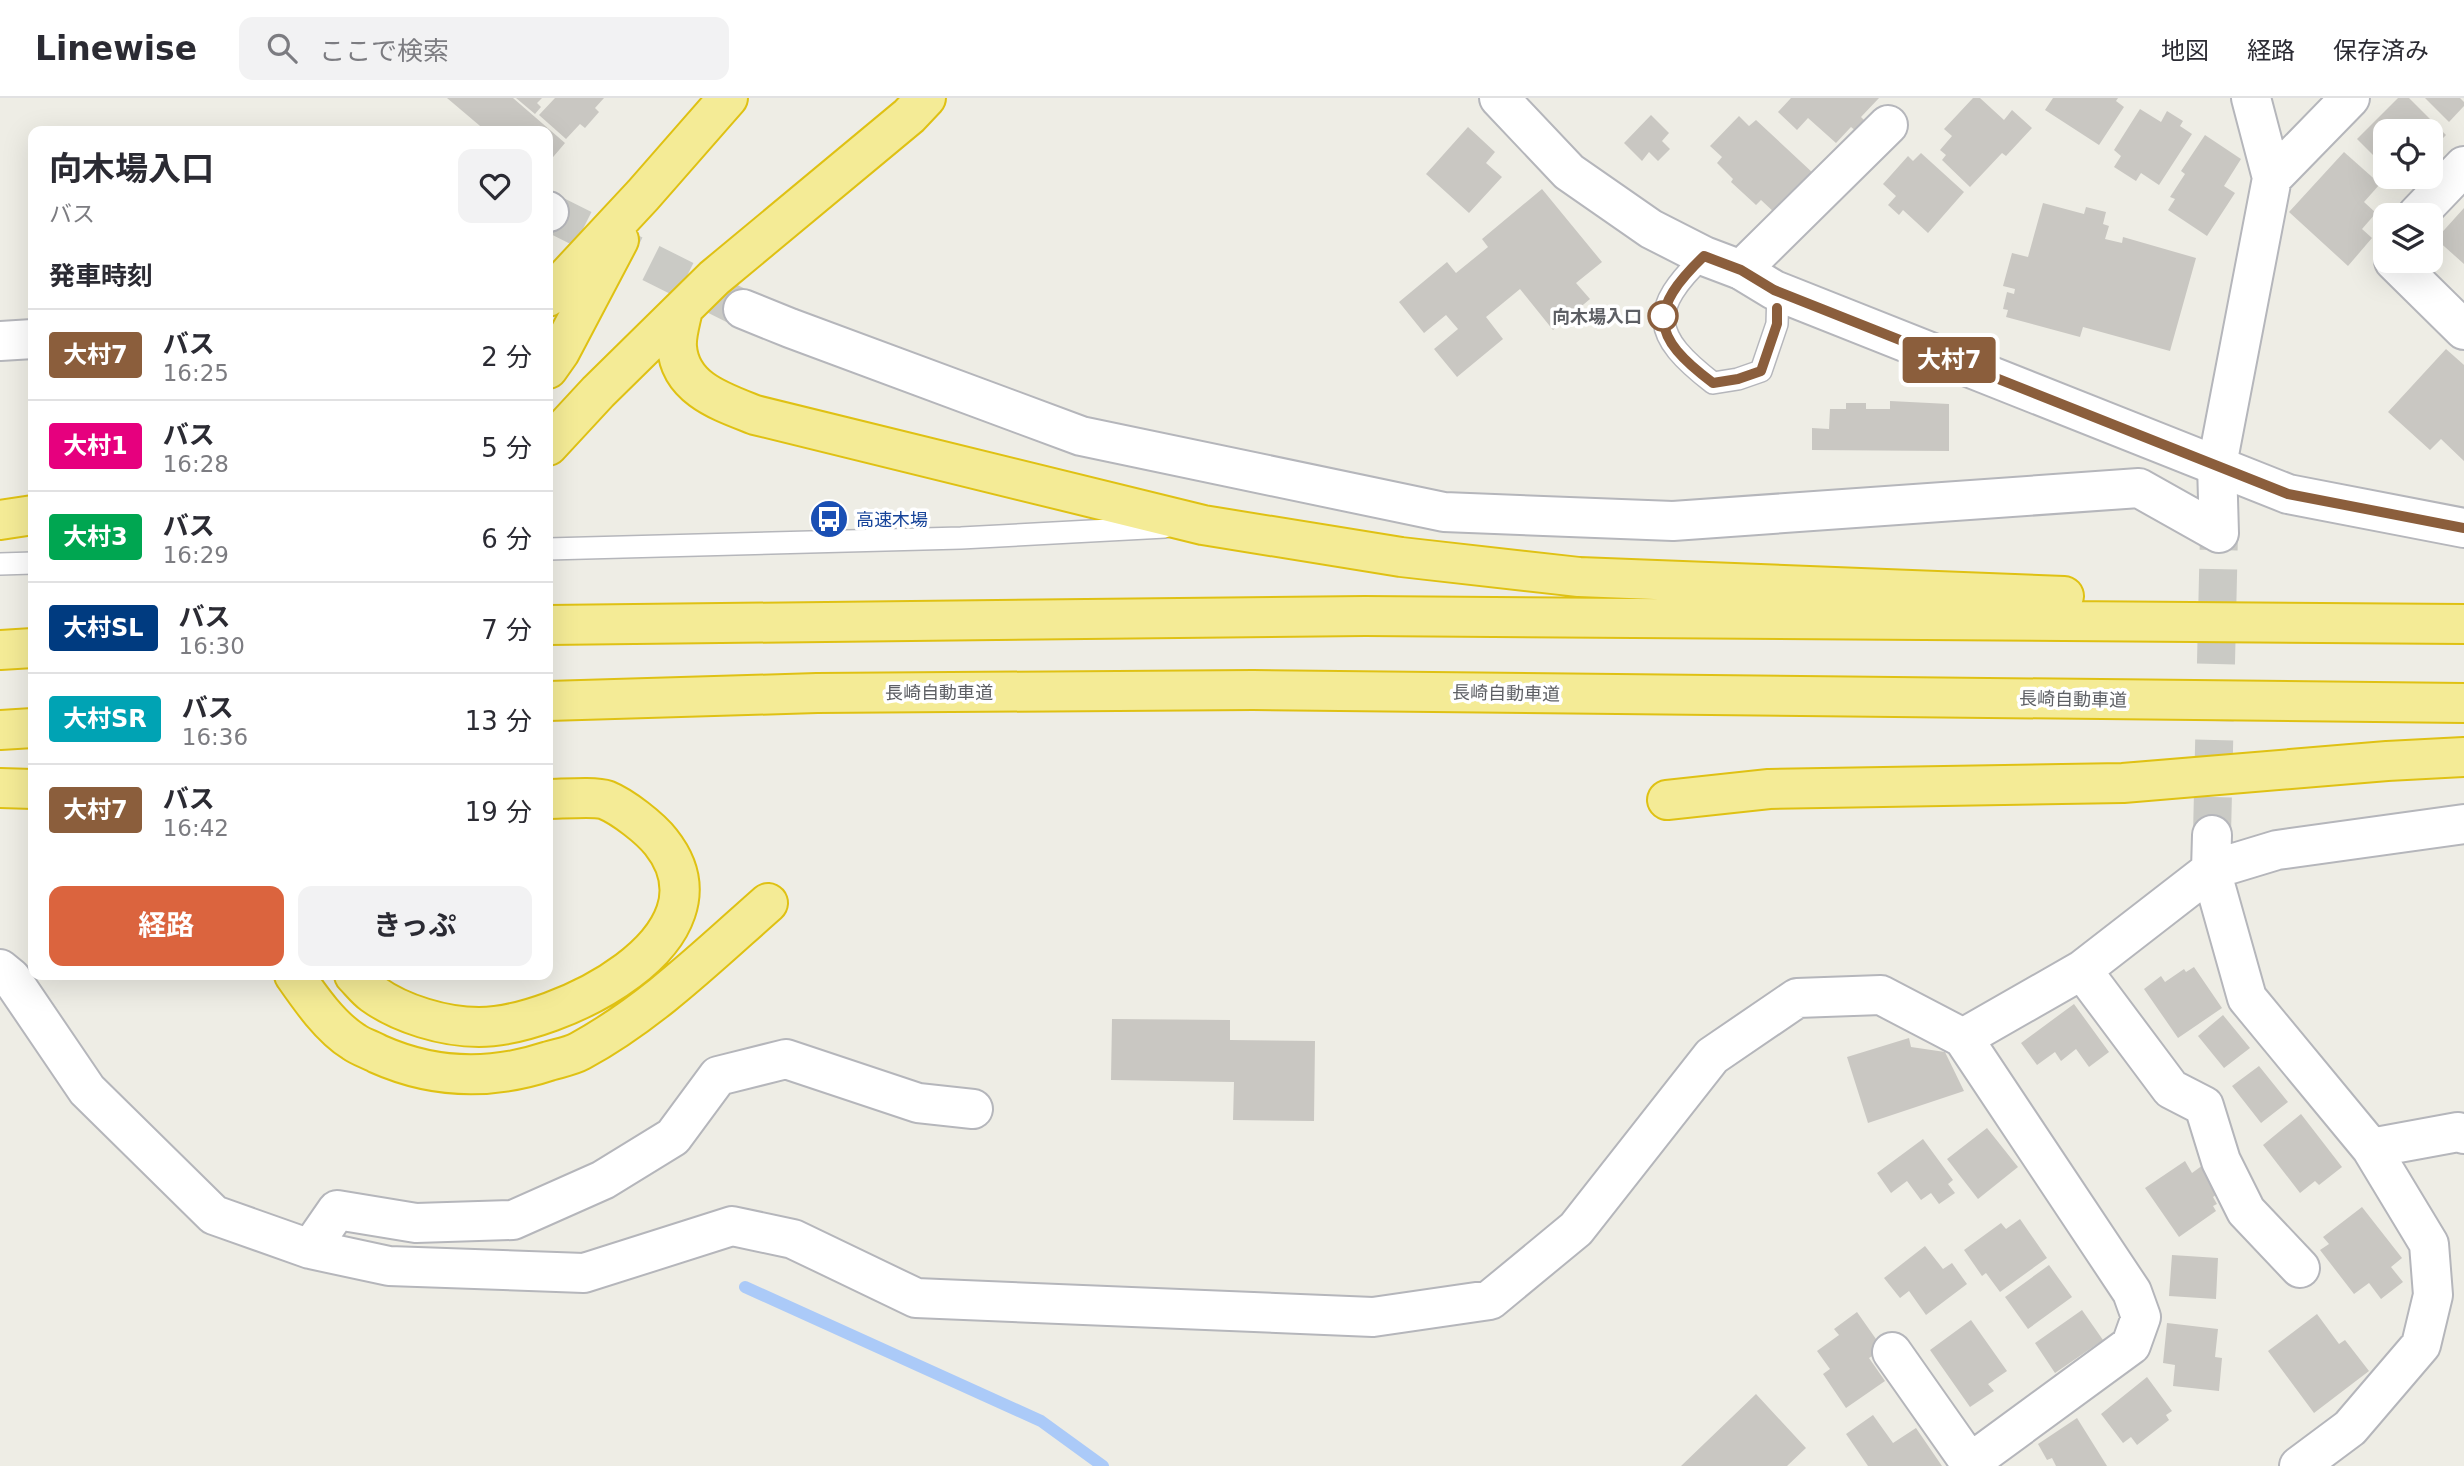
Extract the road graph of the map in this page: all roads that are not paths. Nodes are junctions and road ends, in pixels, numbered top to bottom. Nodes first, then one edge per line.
1 (728, 98) edge
2 (1499, 98) edge
3 (2250, 98) edge
4 (2350, 98) edge
5 (917, 104) edge
6 (1888, 125) dead end
7 (2464, 166) edge
8 (2272, 178) junction
9 (643, 195) junction
10 (2429, 203) edge
11 (1704, 256) junction
12 (1741, 270) junction
13 (2406, 273) edge
14 (1778, 291) junction
15 (553, 292) edge
16 (683, 309) junction
17 (743, 309) tunnel mouth
18 (2464, 330) edge
19 (28, 339) edge
20 (0, 341) edge
21 (553, 362) edge
22 (553, 441) edge
23 (2217, 465) junction
24 (28, 516) edge
25 (0, 520) edge
26 (1203, 526) junction
27 (2464, 528) edge
28 (553, 549) edge
29 (28, 563) edge
30 (0, 564) edge
31 (2459, 624) edge
32 (553, 625) edge
33 (28, 648) edge
34 (0, 650) edge
35 (553, 701) edge
36 (2464, 703) edge
37 (28, 728) edge
38 (0, 730) edge
39 (2464, 757) edge
40 (0, 788) edge
41 (28, 789) edge
42 (553, 799) edge
43 (1667, 800) dead end
44 (2464, 824) edge
45 (2211, 853) junction
46 (768, 903) dead end
47 (0, 969) edge
48 (2082, 970) junction
49 (297, 980) edge
50 (359, 980) edge
51 (1965, 1039) junction
52 (973, 1109) dead end
53 (2464, 1134) edge
54 (2371, 1148) junction
55 (310, 1250) junction
56 (2300, 1268) dead end
57 (1892, 1352) dead end
58 (2350, 1428) junction
59 (2299, 1466) edge
60 (2328, 1466) edge

1 - 9 highway
2 - 11 street
3 - 8 street
4 - 8 street
5 - 16 highway
6 - 12 street
7 - 10 street
8 - 23 street
9 - 15 highway
9 - 21 highway
11 - 12 street
11 - 14 lane
12 - 14 street
13 - 18 street
14 - 23 street
16 - 22 highway
16 - 26 highway
17 - 23 street
19 - 20 street
23 - 27 street
24 - 25 highway
26 - 28 lane
26 - 31 highway
29 - 30 lane
31 - 32 highway
33 - 34 highway
35 - 36 highway, 長崎自動車道
37 - 38 highway
39 - 43 highway
40 - 41 highway
42 - 50 highway
44 - 45 street
45 - 48 street
45 - 54 street
46 - 49 highway
47 - 55 street
48 - 51 street
48 - 56 street
51 - 55 street
51 - 57 street
52 - 55 street
53 - 54 street
54 - 58 street
58 - 59 street
58 - 60 street

